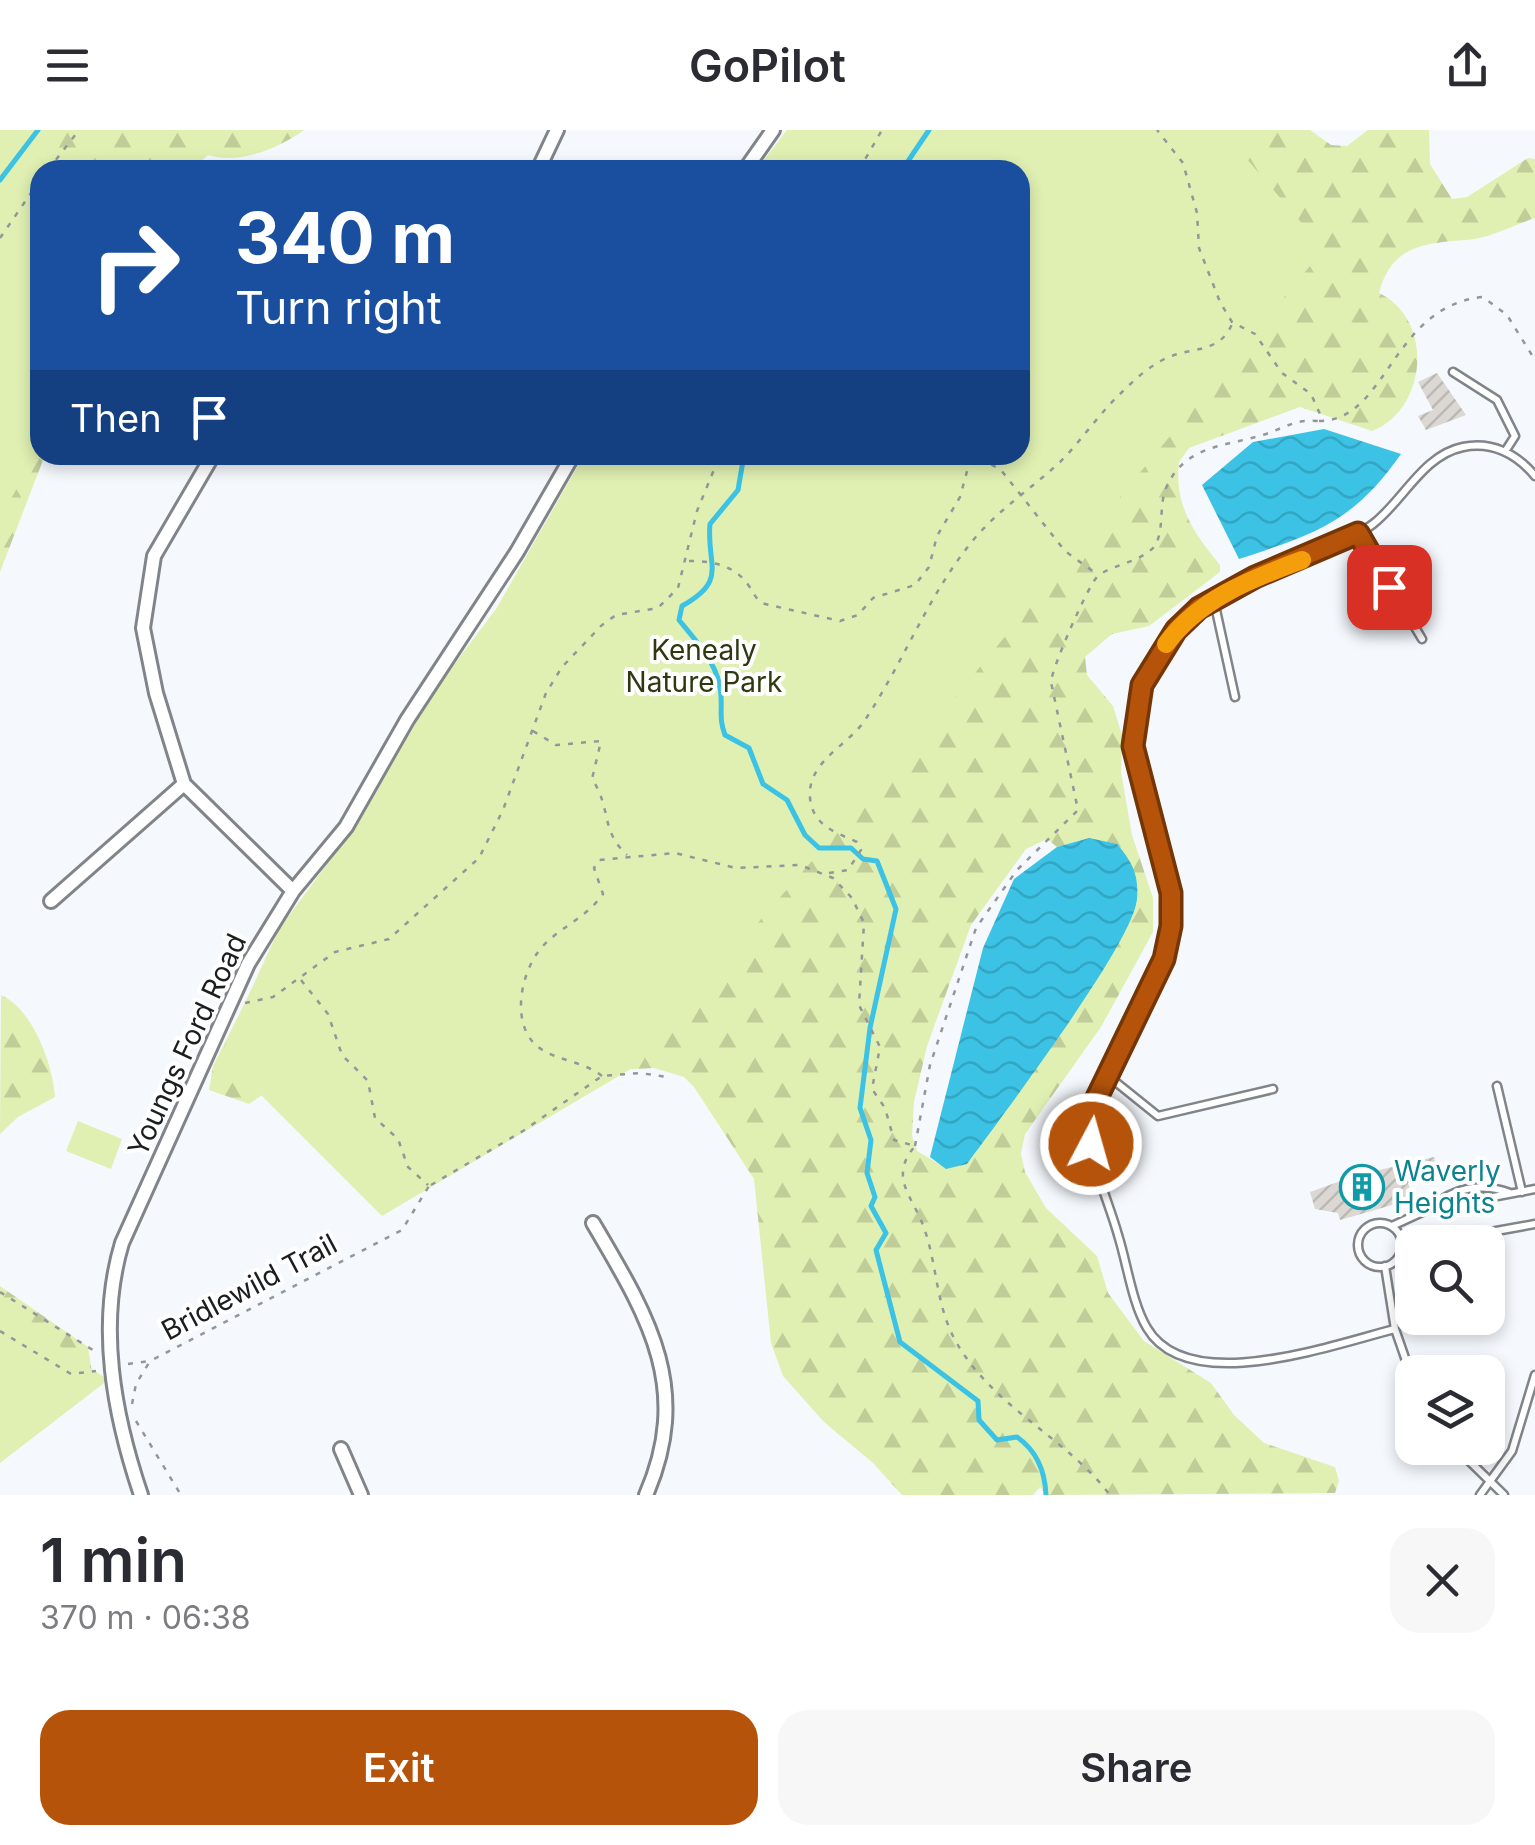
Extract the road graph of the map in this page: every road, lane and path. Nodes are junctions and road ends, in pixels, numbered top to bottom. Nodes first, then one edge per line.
1 (79, 130) edge
2 (557, 130) edge
3 (773, 130) edge
4 (882, 130) edge
5 (1157, 130) edge
6 (56, 160) edge
7 (543, 160) edge
8 (752, 160) edge
9 (865, 160) edge
10 (30, 194) edge
11 (0, 238) edge
12 (1232, 322) junction
13 (1535, 360) edge
14 (1453, 372) dead end
15 (1318, 421) junction
16 (1506, 450) junction
17 (206, 465) edge
18 (566, 465) edge
19 (716, 465) edge
20 (971, 465) edge
21 (995, 465) edge
22 (1535, 476) edge
23 (1020, 492) junction
24 (1358, 533) junction
25 (688, 561) junction
26 (1098, 575) junction
27 (1214, 600) junction
28 (1422, 638) dead end
29 (1235, 697) dead end
30 (532, 730) junction
31 (184, 784) junction
32 (628, 855) junction
33 (828, 874) junction
34 (293, 891) junction
35 (52, 901) dead end
36 (300, 979) junction
37 (230, 1005) junction
38 (1107, 1074) junction
39 (602, 1076) junction
40 (667, 1077) dead end
41 (1497, 1086) dead end
42 (1274, 1088) dead end
43 (914, 1146) junction
44 (429, 1186) junction
45 (1535, 1190) edge
46 (1522, 1192) junction
47 (1512, 1194) junction
48 (1429, 1209) junction
49 (593, 1223) dead end
50 (1535, 1224) edge
51 (1392, 1226) junction
52 (1505, 1229) edge
53 (1395, 1230) edge
54 (1395, 1261) edge
55 (1385, 1266) junction
56 (0, 1292) edge
57 (1395, 1328) joint
58 (0, 1331) edge
59 (150, 1361) junction
60 (113, 1365) junction
61 (1535, 1376) edge
62 (341, 1449) dead end
63 (1474, 1465) edge
64 (1493, 1482) junction
65 (141, 1495) edge
66 (180, 1495) edge
67 (361, 1495) edge
68 (646, 1495) edge
69 (1110, 1495) edge
70 (1480, 1495) edge
71 (1504, 1495) edge

1 - 6 path
2 - 7 street
3 - 8 street
4 - 9 path
5 - 12 path
10 - 11 path
12 - 15 path
12 - 23 path
13 - 15 path
14 - 16 lane
15 - 26 path
16 - 22 lane
16 - 24 lane
17 - 31 street
18 - 34 street, Youngs Ford Road
19 - 25 path
20 - 25 path
21 - 23 path
23 - 26 path
23 - 33 path
24 - 27 lane
24 - 28 lane
25 - 30 path
26 - 43 path
27 - 29 lane
27 - 38 lane
30 - 32 path
30 - 36 path
31 - 34 street
31 - 35 street
32 - 33 path
32 - 39 path
33 - 43 path
34 - 37 street, Youngs Ford Road
36 - 37 path
36 - 44 path
37 - 60 street, Youngs Ford Road
38 - 42 lane
38 - 57 lane
39 - 40 path
39 - 44 path
41 - 46 lane
43 - 69 path
44 - 59 path, Bridlewild Trail
45 - 46 lane
46 - 47 lane
47 - 48 lane
47 - 48 lane
48 - 51 lane
49 - 68 street
50 - 52 lane
51 - 53 lane
51 - 55 lane
54 - 55 lane
55 - 57 lane
56 - 60 path
58 - 60 path
59 - 60 path
59 - 66 path, Bridlewild Trail
60 - 65 street, Youngs Ford Road
61 - 64 lane
62 - 67 street
63 - 64 lane
64 - 70 lane
64 - 71 lane

